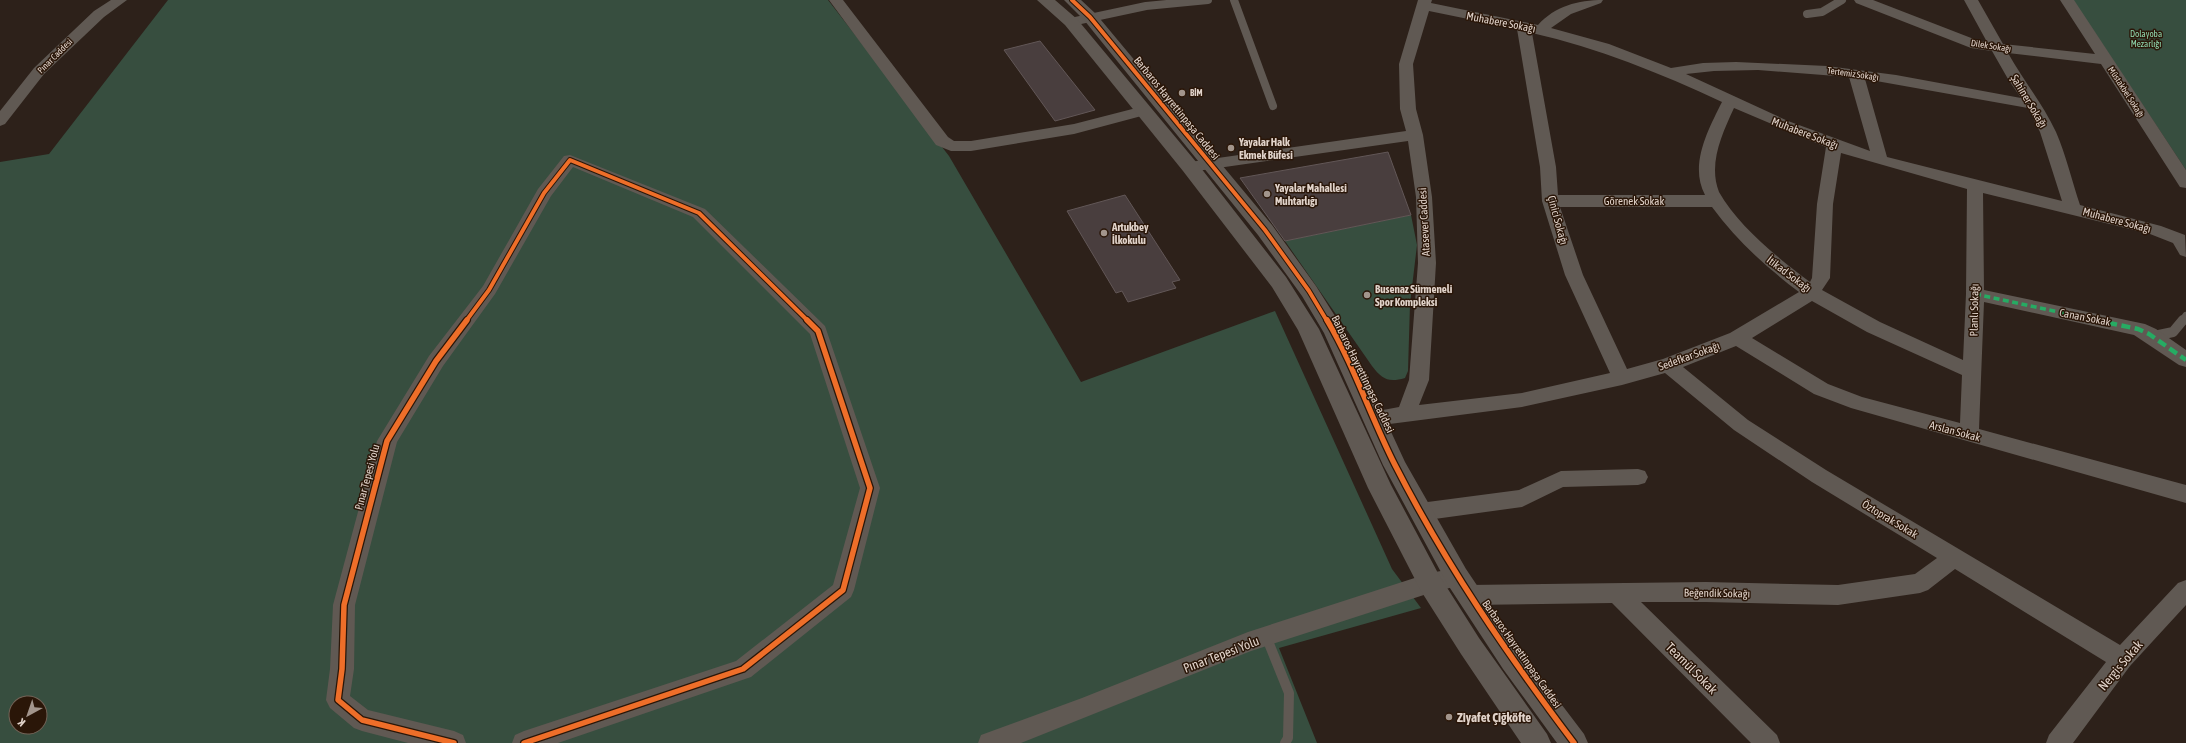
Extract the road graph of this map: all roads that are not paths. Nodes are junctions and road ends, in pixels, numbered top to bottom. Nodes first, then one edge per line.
1 (120, 0) edge
2 (836, 0) edge
3 (1045, 0) edge
4 (1072, 0) edge
5 (1129, 0) edge
6 (1208, 0) edge
7 (1234, 0) edge
8 (1596, 0) edge
9 (1842, 0) edge
10 (1861, 0) edge
11 (1971, 0) edge
12 (2067, 0) edge
13 (1424, 3) edge
14 (1134, 8) junction
15 (1807, 14) dead end
16 (1090, 17) junction
17 (1071, 22) junction
18 (1524, 28) junction
19 (1541, 30) junction
20 (1999, 48) junction
21 (2105, 60) junction
22 (1670, 73) junction
23 (1856, 75) junction
24 (1730, 102) junction
25 (2034, 105) junction
26 (1273, 106) dead end
27 (1144, 111) junction
28 (0, 120) edge
29 (1415, 135) junction
30 (1834, 145) junction
31 (1880, 159) junction
32 (1199, 165) junction
33 (2186, 183) edge
34 (1975, 185) junction
35 (1550, 201) junction
36 (1717, 201) junction
37 (2073, 208) junction
38 (2184, 238) edge
39 (1812, 292) junction
40 (1975, 294) junction
41 (2186, 316) edge
42 (2153, 336) junction
43 (1737, 338) junction
44 (2186, 360) edge
45 (1668, 365) junction
46 (1972, 372) junction
47 (1622, 378) junction
48 (1406, 414) junction
49 (1374, 418) junction
50 (1969, 435) junction
51 (1638, 477) dead end
52 (2186, 494) edge
53 (1420, 512) junction
54 (1955, 557) junction
55 (1430, 583) junction
56 (1463, 586) junction
57 (2186, 590) edge
58 (1617, 593) junction
59 (1266, 636) junction
60 (2122, 659) junction
61 (454, 743) edge
62 (524, 743) edge
63 (990, 743) edge
64 (1285, 743) edge
65 (1537, 743) edge
66 (1574, 743) edge
67 (1768, 743) edge
68 (2058, 743) edge

1 - 28 street, Pınar Caddesi
2 - 27 street
3 - 17 street, Barbaros Hayrettinpaşa Caddesi
4 - 16 street, Barbaros Hayrettinpaşa Caddesi
5 - 14 lane
6 - 14 lane
7 - 26 lane
8 - 19 street
9 - 15 lane
10 - 20 street, Dilek Sokağı
11 - 20 street, Şahiner Sokağı
12 - 21 street, Müstakbel Sokağı
13 - 18 street, Muhabere Sokağı
13 - 29 street, Atasever Caddesi
14 - 16 lane
16 - 17 lane
16 - 32 street, Barbaros Hayrettinpaşa Caddesi
17 - 27 street, Barbaros Hayrettinpaşa Caddesi
18 - 19 street, Muhabere Sokağı
18 - 35 street, Çinici Sokağı
19 - 22 street, Muhabere Sokağı
20 - 21 street, Dilek Sokağı
20 - 25 street, Şahiner Sokağı
21 - 33 street, Müstakbel Sokağı
22 - 23 street, Tertemiz Sokağı
22 - 24 street, Muhabere Sokağı
23 - 25 street, Tertemiz Sokağı
23 - 31 street
24 - 30 street, Muhabere Sokağı
24 - 36 street, İtikad Sokağı
25 - 37 street, Şahiner Sokağı
27 - 32 street, Barbaros Hayrettinpaşa Caddesi
29 - 32 street
29 - 48 street, Atasever Caddesi
30 - 31 street, Muhabere Sokağı
30 - 39 street
31 - 34 street, Muhabere Sokağı
32 - 49 street, Barbaros Hayrettinpaşa Caddesi
32 - 55 street, Barbaros Hayrettinpaşa Caddesi
34 - 37 street, Muhabere Sokağı
34 - 40 street, Planlı Sokağı
35 - 36 street, Görenek Sokak
35 - 47 street, Çinici Sokağı
36 - 39 street, İtikad Sokağı
37 - 38 street, Muhabere Sokağı
39 - 43 street, Sedefkar Sokağı
39 - 46 street, İtikad Sokağı
40 - 42 street, Canan Sokak
40 - 46 street, Planlı Sokağı
41 - 42 lane
42 - 44 street, Canan Sokak
43 - 45 street, Sedefkar Sokağı
43 - 50 street, Arslan Sokak
45 - 47 street, Sedefkar Sokağı
45 - 54 street, Öztoprak Sokak
46 - 50 street, Planlı Sokağı
47 - 48 street, Sedefkar Sokağı
48 - 49 street
49 - 53 street, Barbaros Hayrettinpaşa Caddesi
50 - 52 street, Arslan Sokak
51 - 53 street
53 - 56 street, Barbaros Hayrettinpaşa Caddesi
54 - 58 street, Beğendik Sokağı
54 - 60 street, Öztoprak Sokak
55 - 56 street, Pınar Tepesi Yolu
55 - 59 street, Pınar Tepesi Yolu
55 - 65 street, Barbaros Hayrettinpaşa Caddesi
56 - 58 street, Beğendik Sokağı
56 - 66 street, Barbaros Hayrettinpaşa Caddesi
57 - 60 street, Nergis Sokak
58 - 67 street, Teamül Sokak
59 - 63 street, Pınar Tepesi Yolu
59 - 64 lane
60 - 68 street, Nergis Sokak
61 - 62 street, Pınar Tepesi Yolu

